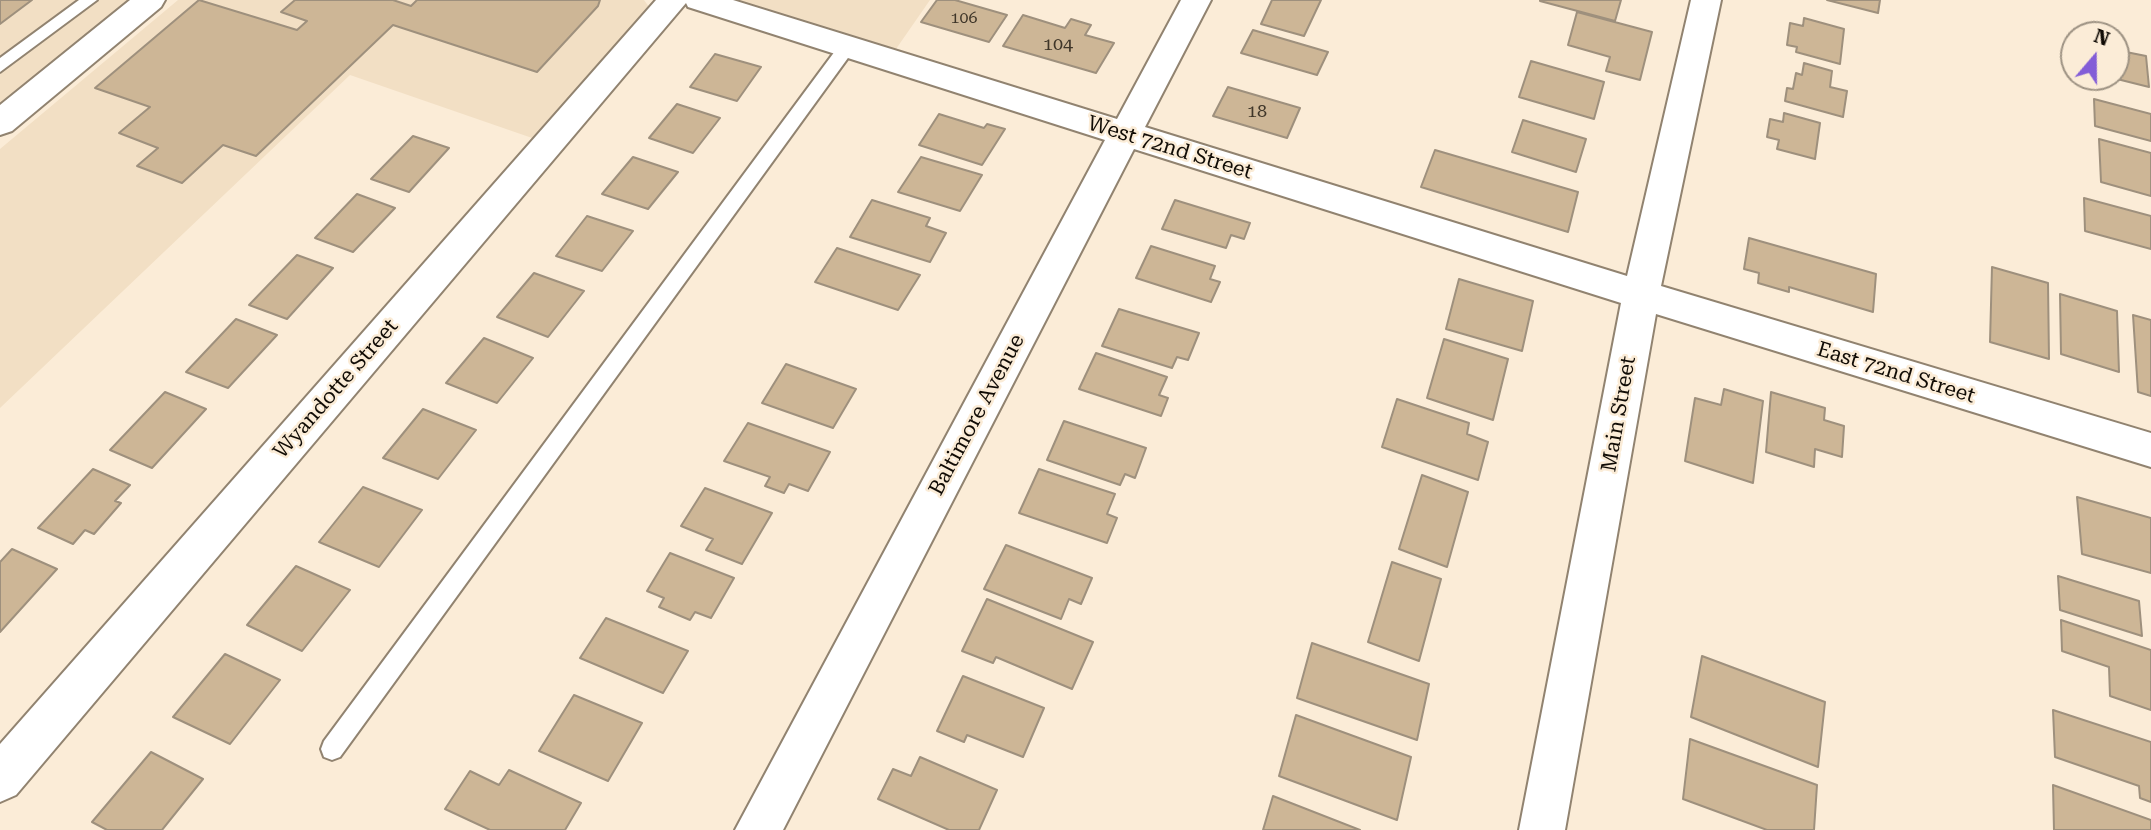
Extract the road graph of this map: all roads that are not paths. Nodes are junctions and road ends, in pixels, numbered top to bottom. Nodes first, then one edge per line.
1 (89, 0) edge
2 (150, 0) edge
3 (673, 0) edge
4 (699, 0) edge
5 (1196, 0) edge
6 (1706, 0) edge
7 (847, 47) junction
8 (0, 66) edge
9 (0, 124) edge
10 (1125, 134) junction
11 (1641, 295) junction
12 (2151, 450) edge
13 (332, 749) dead end
14 (0, 779) edge
15 (758, 830) edge
16 (1542, 830) edge

1 - 8 lane
2 - 9 street
3 - 14 street, Wyandotte Street
4 - 7 street, West 72nd Street
5 - 10 street, Baltimore Avenue
6 - 11 street, Main Street
7 - 10 street, West 72nd Street
7 - 13 lane
10 - 11 street, West 72nd Street
10 - 15 street, Baltimore Avenue
11 - 12 street, East 72nd Street
11 - 16 street, Main Street

